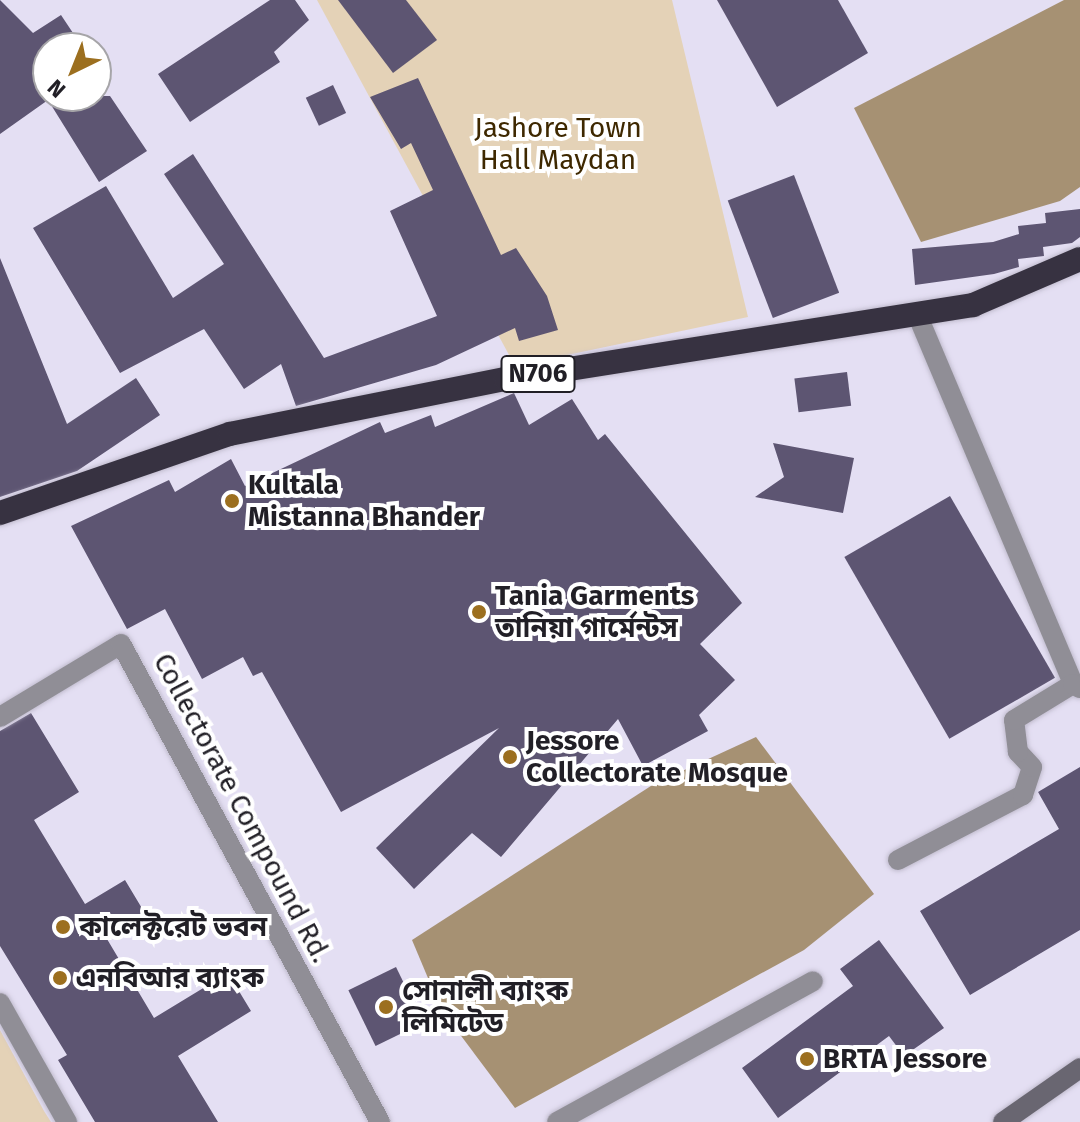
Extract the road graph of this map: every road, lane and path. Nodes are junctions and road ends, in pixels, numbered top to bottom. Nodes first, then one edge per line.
1 (1080, 259) edge
2 (917, 314) junction
3 (0, 513) edge
4 (1077, 686) edge
5 (0, 717) edge
6 (898, 860) dead end
7 (813, 981) dead end
8 (0, 1003) edge
9 (1080, 1068) edge
10 (561, 1121) edge
11 (67, 1122) edge
12 (380, 1122) edge
13 (1003, 1122) edge

1 - 2 highway, N706
2 - 3 highway, N706
2 - 4 street
4 - 6 street
5 - 12 street, Collectorate Compound Rd.
7 - 10 street
8 - 11 street
9 - 13 street

